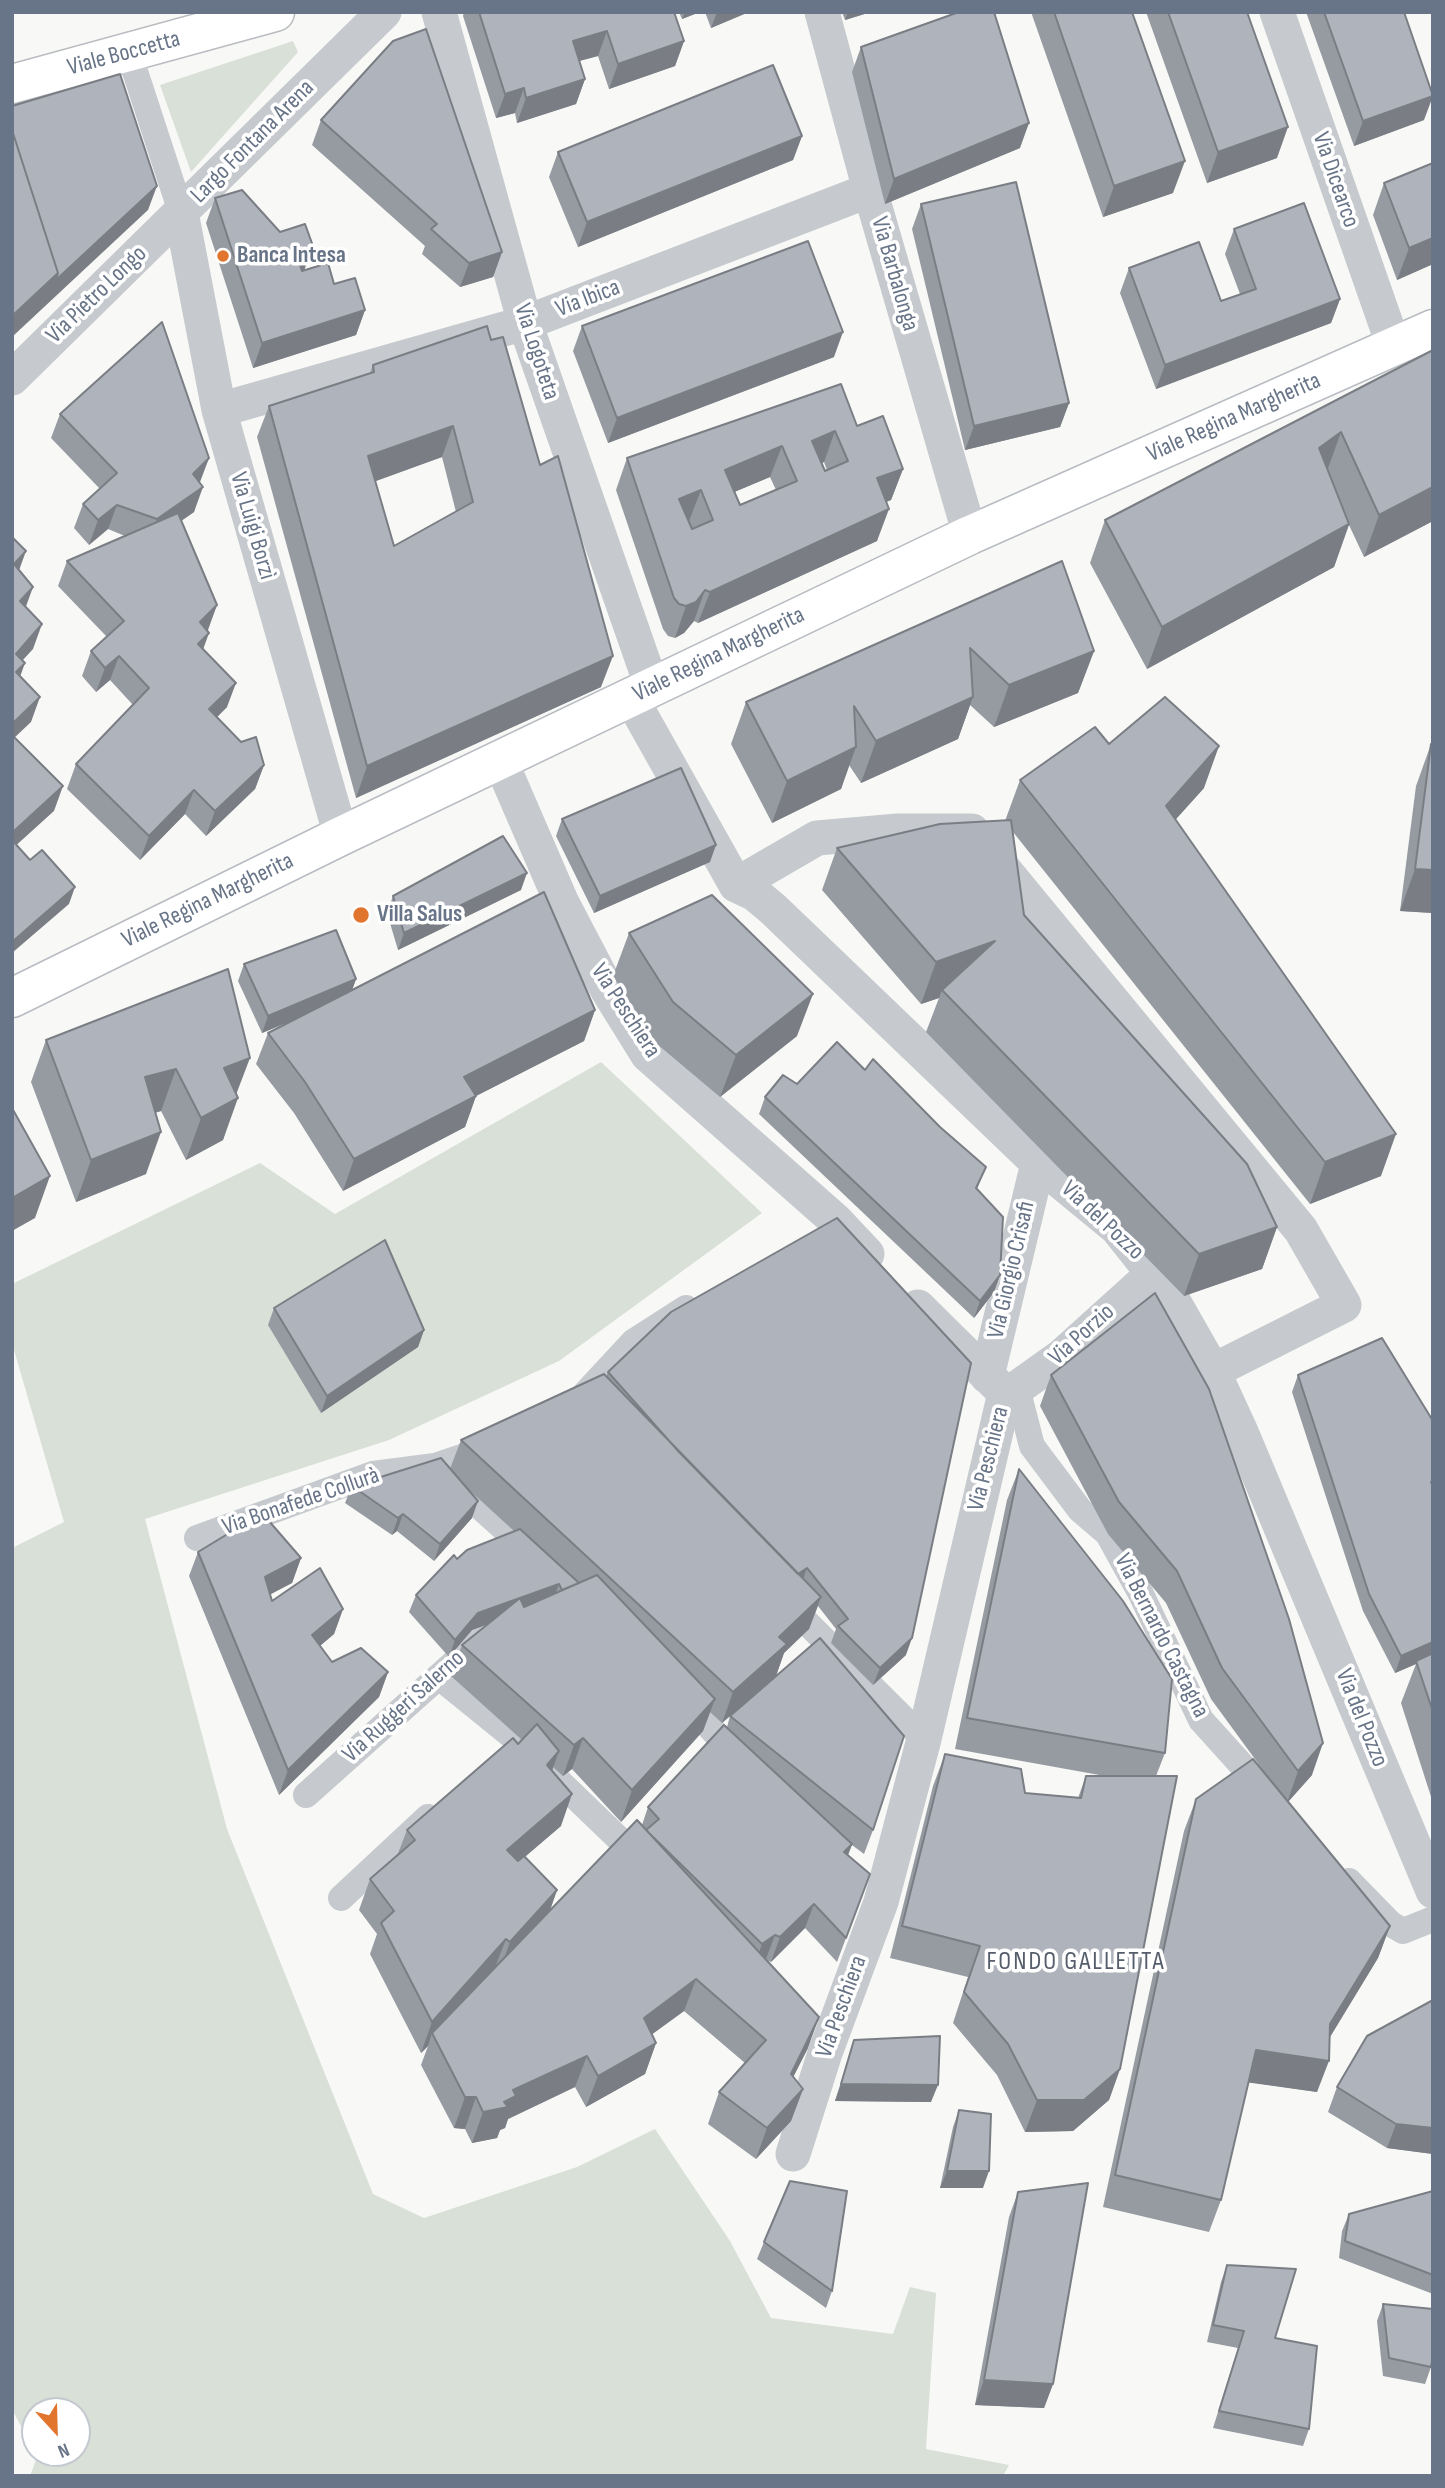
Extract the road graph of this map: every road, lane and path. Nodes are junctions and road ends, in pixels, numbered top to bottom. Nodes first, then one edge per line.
1 (275, 12) edge
2 (384, 12) edge
3 (439, 12) edge
4 (822, 12) edge
5 (1277, 12) edge
6 (129, 52) junction
7 (12, 84) edge
8 (870, 190) junction
9 (181, 212) junction
10 (525, 323) junction
11 (1433, 329) edge
12 (1394, 347) junction
13 (12, 378) edge
14 (219, 410) junction
15 (970, 536) junction
16 (642, 692) junction
17 (500, 760) junction
18 (341, 836) junction
19 (736, 884) junction
20 (12, 998) edge
21 (1038, 1163) junction
22 (1155, 1272) junction
23 (703, 1298) edge
24 (1213, 1371) junction
25 (1003, 1386) junction
26 (586, 1395) junction
27 (562, 1408) edge
28 (605, 1414) edge
29 (501, 1440) edge
30 (435, 1466) junction
31 (197, 1538) dead end
32 (558, 1576) edge
33 (773, 1588) edge
34 (504, 1628) edge
35 (439, 1677) junction
36 (664, 1679) edge
37 (513, 1737) junction
38 (924, 1738) junction
39 (493, 1756) edge
40 (753, 1774) edge
41 (306, 1796) dead end
42 (443, 1804) edge
43 (1286, 1814) edge
44 (1333, 1864) edge
45 (663, 1883) edge
46 (1433, 1891) edge
47 (341, 1898) dead end
48 (1433, 1919) edge
49 (793, 2154) dead end

1 - 6 main road, Viale Boccetta
2 - 9 street, Largo Fontana Arena
3 - 10 street, Via Logoteta
4 - 8 street, Via Barbalonga
5 - 12 street, Via Dicearco
6 - 7 main road, Viale Boccetta
6 - 9 street, Largo Fontana Arena
8 - 10 street, Via Ibica
8 - 15 street, Via Barbalonga
9 - 13 street, Via Pietro Longo
9 - 14 street, Via Luigi Borzì
10 - 14 street, Via Ibica
10 - 16 street, Via Logoteta
11 - 12 main road, Viale Regina Margherita
12 - 15 main road, Viale Regina Margherita
14 - 18 street, Via Luigi Borzì
15 - 16 main road, Viale Regina Margherita
16 - 17 main road, Viale Regina Margherita
16 - 19 street, Via del Pozzo
17 - 18 main road, Viale Regina Margherita
17 - 25 street, Via Peschiera
18 - 20 main road, Viale Regina Margherita
19 - 21 street, Via del Pozzo
19 - 24 street
21 - 22 street, Via del Pozzo
21 - 25 street, Via Giorgio Crisafi
22 - 24 street, Via del Pozzo
22 - 25 street, Via Porzio
23 - 26 street
24 - 46 street, Via del Pozzo
25 - 38 street, Via Peschiera
25 - 43 street, Via Bernardo Castagna
26 - 27 street
26 - 28 street
29 - 30 street, Via Bonafede Collurà
30 - 31 street, Via Bonafede Collurà
30 - 32 street
33 - 38 street
34 - 35 street, Via Ruggeri Salerno
35 - 37 street
35 - 41 street, Via Ruggeri Salerno
36 - 40 street
37 - 39 street
37 - 45 street
38 - 49 street, Via Peschiera
42 - 47 street
44 - 48 street

